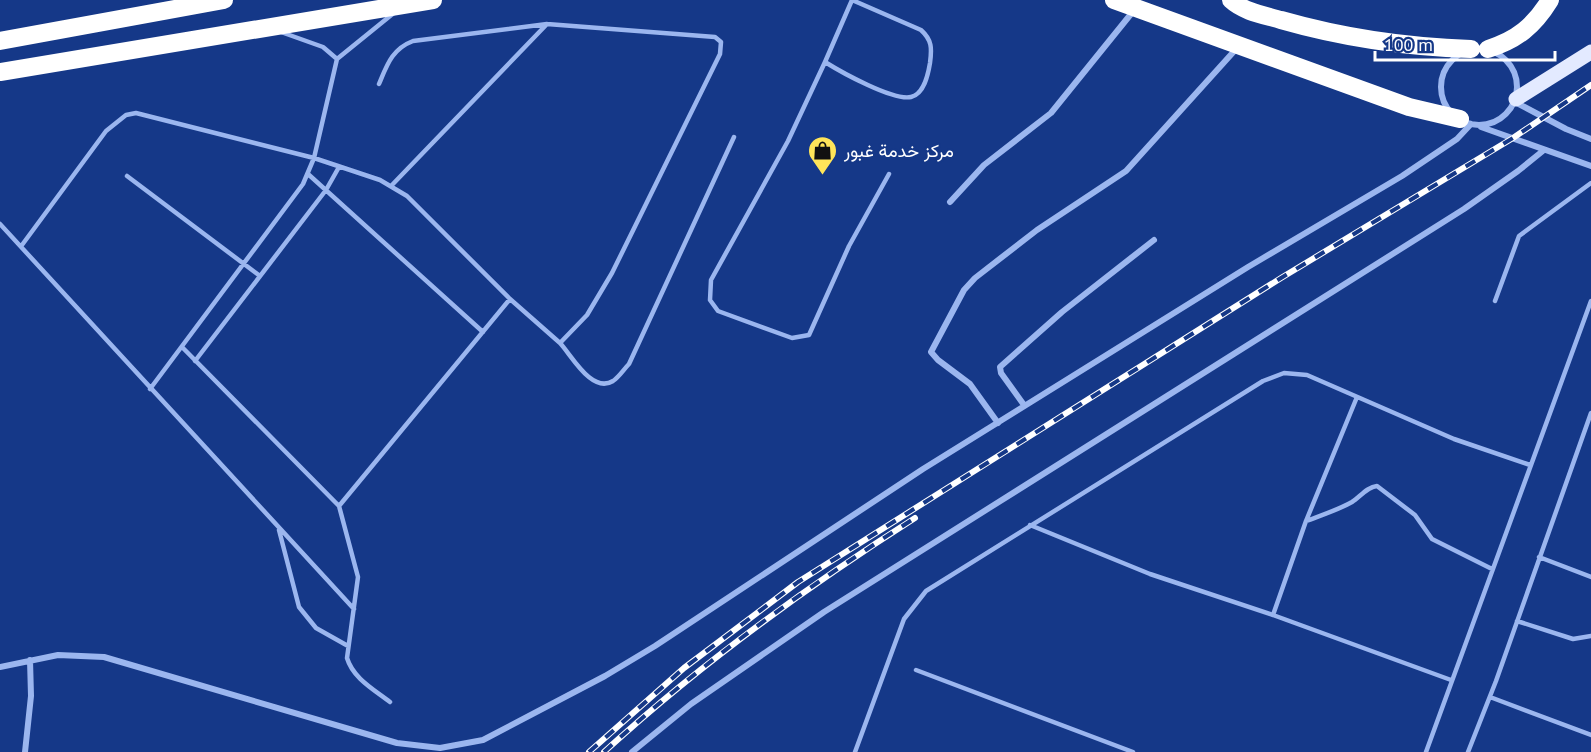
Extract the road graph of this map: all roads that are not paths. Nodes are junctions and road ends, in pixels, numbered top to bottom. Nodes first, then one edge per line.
1 (224, 0) edge
2 (433, 0) edge
3 (852, 0) edge
4 (1114, 0) edge
5 (1231, 0) edge
6 (1550, 0) edge
7 (404, 5) junction
8 (1136, 8) junction
9 (547, 24) junction
10 (269, 27) junction
11 (0, 41) edge
12 (1239, 45) junction
13 (1480, 49) junction
14 (1591, 52) edge
15 (338, 59) junction
16 (825, 63) junction
17 (0, 72) edge
18 (379, 84) dead end
19 (1515, 100) junction
20 (1468, 123) junction
21 (734, 137) dead end
22 (1591, 138) edge
23 (1544, 150) junction
24 (314, 158) junction
25 (1591, 166) edge
26 (339, 167) junction
27 (308, 174) junction
28 (889, 174) dead end
29 (127, 176) dead end
30 (1591, 183) edge
31 (392, 185) junction
32 (326, 190) junction
33 (950, 202) dead end
34 (0, 224) edge
35 (1154, 240) dead end
36 (22, 245) junction
37 (245, 264) junction
38 (260, 276) junction
39 (510, 299) junction
40 (1495, 301) dead end
41 (1591, 301) edge
42 (483, 332) junction
43 (560, 343) junction
44 (182, 347) junction
45 (195, 361) junction
46 (150, 389) junction
47 (1357, 397) junction
48 (1024, 405) junction
49 (1591, 414) edge
50 (998, 423) junction
51 (1530, 465) junction
52 (339, 506) junction
53 (1306, 521) junction
54 (1030, 525) junction
55 (278, 527) junction
56 (1539, 557) junction
57 (1492, 569) junction
58 (1591, 577) edge
59 (354, 609) junction
60 (1274, 615) junction
61 (1517, 621) junction
62 (1591, 636) edge
63 (348, 646) junction
64 (30, 660) junction
65 (0, 667) edge
66 (916, 670) dead end
67 (1451, 681) junction
68 (1490, 698) junction
69 (390, 702) dead end
70 (1591, 735) edge
71 (462, 749) edge
72 (25, 752) edge
73 (632, 752) edge
74 (855, 752) edge
75 (1133, 752) edge
76 (1426, 752) edge
77 (1468, 752) edge

1 - 11 highway
2 - 7 highway
3 - 16 lane
3 - 16 lane
4 - 8 highway
5 - 13 highway
6 - 13 highway
7 - 10 highway
7 - 15 lane
8 - 12 highway
8 - 33 street
9 - 18 lane
9 - 31 lane
9 - 43 lane
10 - 15 lane
10 - 17 highway
12 - 20 highway
12 - 50 street
13 - 19 street
13 - 20 street
14 - 19 main road
15 - 24 lane
16 - 28 lane
19 - 20 street
19 - 22 street
20 - 23 street
20 - 48 street
21 - 43 lane
23 - 25 street
23 - 73 street
24 - 26 lane
24 - 27 lane
24 - 36 lane
26 - 31 lane
26 - 32 lane
27 - 32 lane
27 - 37 lane
29 - 37 lane
30 - 40 lane
31 - 39 lane
32 - 38 lane
32 - 42 lane
34 - 36 lane
35 - 48 street
36 - 46 lane
37 - 38 lane
37 - 44 lane
38 - 45 lane
39 - 42 lane
39 - 43 lane
41 - 51 lane
42 - 52 lane
44 - 45 lane
44 - 46 lane
45 - 52 lane
46 - 55 lane
47 - 51 lane
47 - 53 lane
47 - 54 lane
48 - 50 street
49 - 56 lane
50 - 71 street
51 - 57 lane
52 - 59 lane
53 - 57 lane
53 - 60 lane
54 - 60 lane
54 - 74 lane
55 - 59 lane
55 - 63 lane
56 - 58 lane
56 - 61 lane
57 - 67 lane
59 - 63 lane
60 - 67 lane
61 - 62 lane
61 - 68 lane
63 - 69 lane
64 - 65 street
64 - 71 street
64 - 72 street
66 - 75 lane
67 - 76 lane
68 - 70 lane
68 - 77 lane

